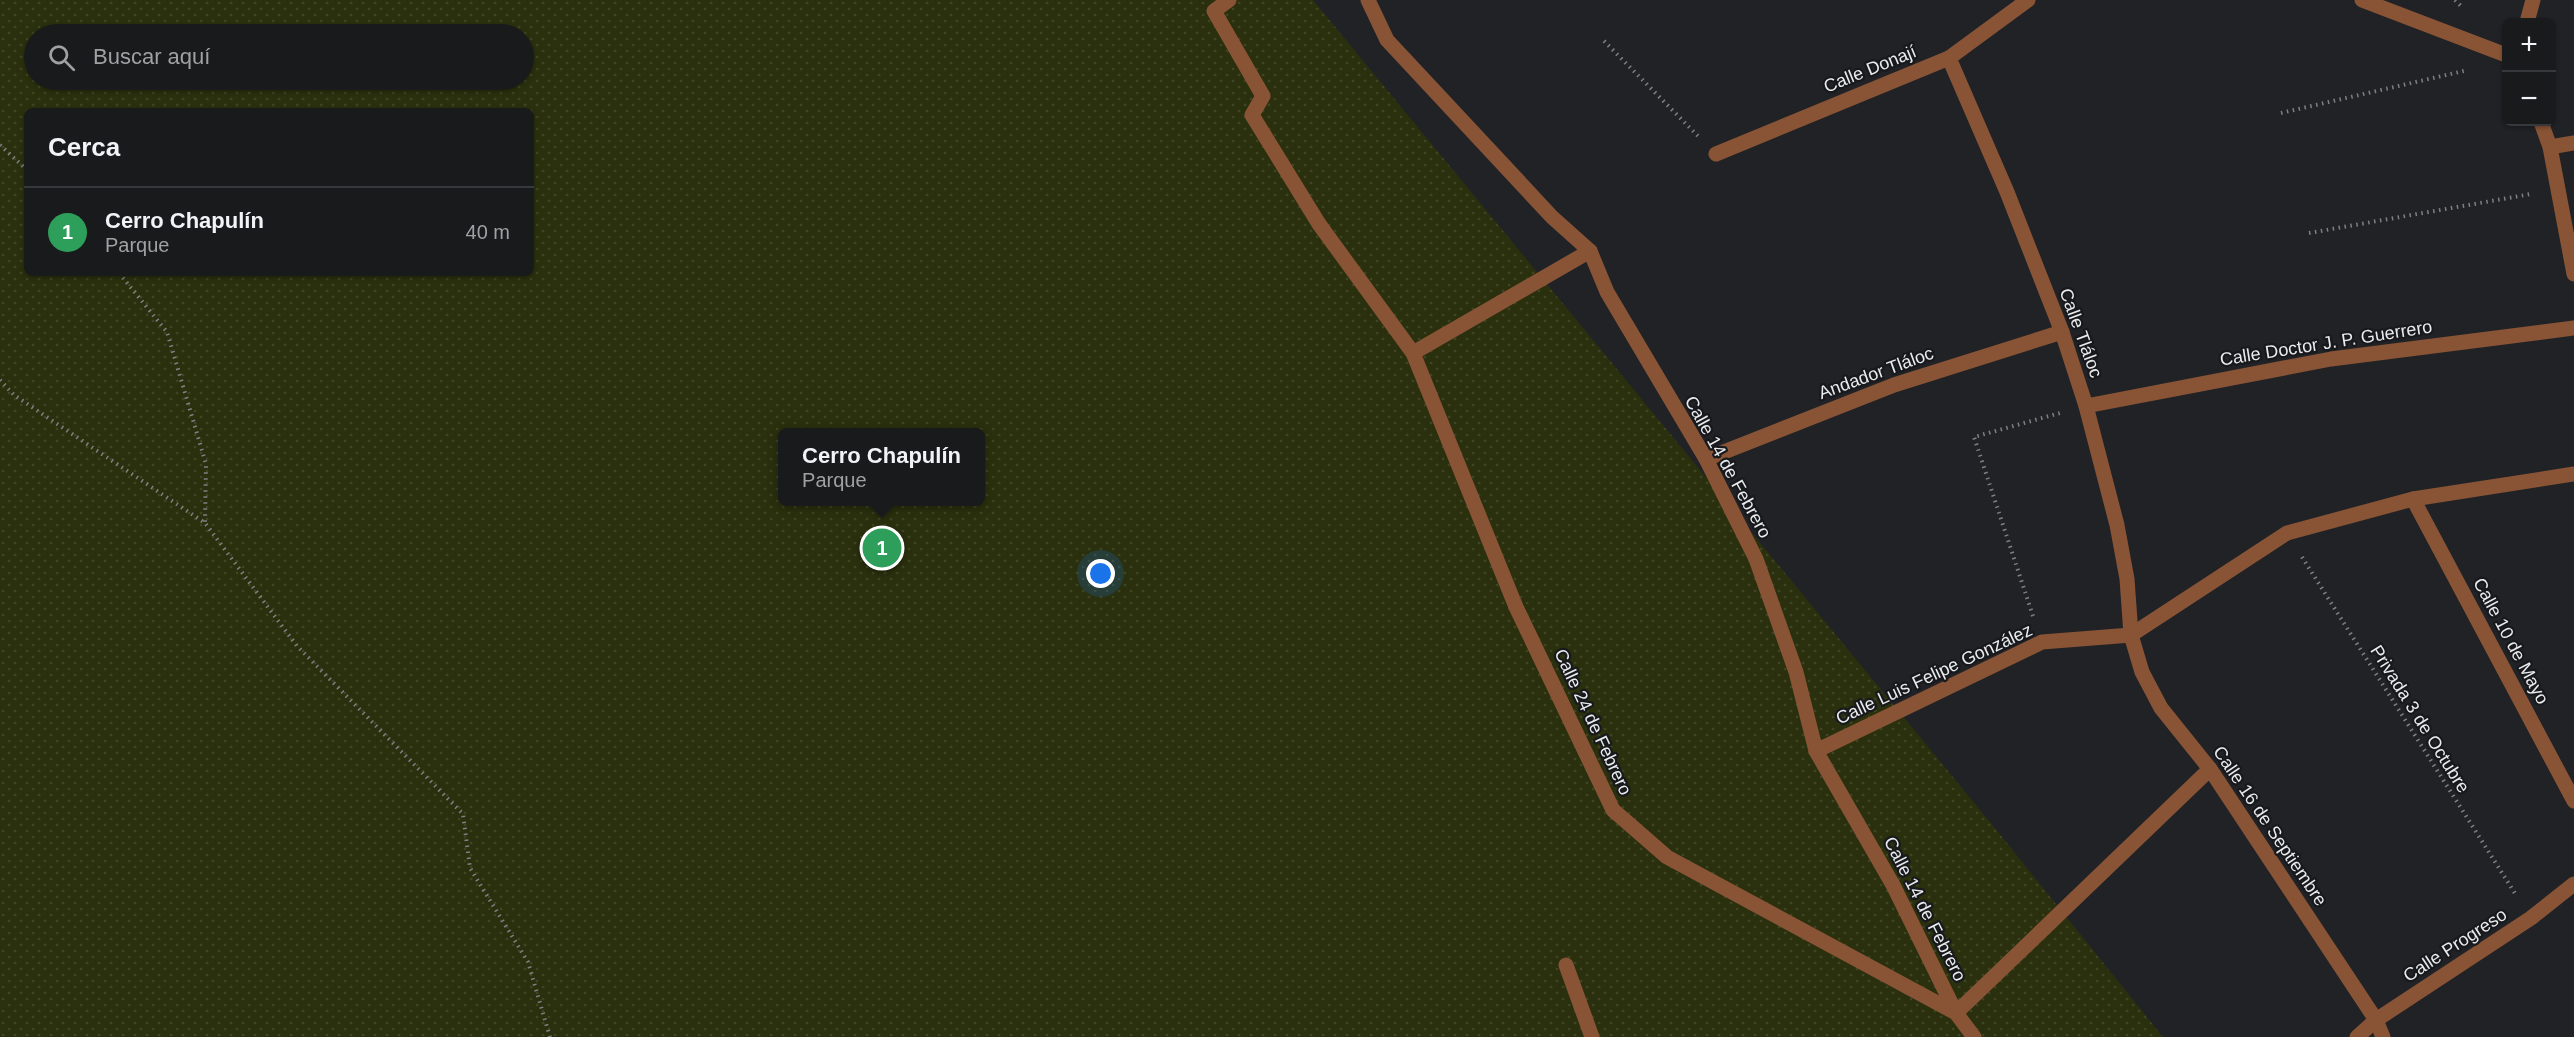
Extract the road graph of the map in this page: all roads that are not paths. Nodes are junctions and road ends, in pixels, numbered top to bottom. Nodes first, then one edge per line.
1 (1229, 0) edge
2 (1368, 0) edge
3 (2028, 0) edge
4 (2362, 0) edge
5 (2533, 0) edge
6 (2528, 18) edge
7 (2502, 53) edge
8 (1949, 58) junction
9 (2542, 126) edge
10 (2574, 143) edge
11 (2550, 147) junction
12 (1716, 154) road end
13 (1590, 251) junction
14 (2574, 274) edge
15 (2574, 328) edge
16 (2062, 332) junction
17 (1413, 353) junction
18 (2086, 406) junction
19 (1706, 459) junction
20 (2574, 474) edge
21 (2413, 499) junction
22 (2132, 635) junction
23 (1816, 751) junction
24 (2210, 769) junction
25 (2574, 801) edge
26 (2574, 884) edge
27 (1566, 965) dead end
28 (1956, 1014) junction
29 (2376, 1020) junction
30 (1592, 1037) edge
31 (1974, 1037) edge
32 (2357, 1037) edge
33 (2383, 1037) edge

1 - 17 street, Calle 24 de Febrero
2 - 13 street, Calle 14 de Febrero
3 - 8 street, Calle Donají
4 - 7 street
5 - 6 street
8 - 12 street, Calle Donají
8 - 16 street, Calle Tláloc
9 - 11 street
10 - 11 street
11 - 14 street
13 - 17 street
13 - 19 street, Calle 14 de Febrero
15 - 18 street, Calle Doctor J. P. Guerrero
16 - 18 street, Calle Tláloc
16 - 19 street, Andador Tláloc
17 - 28 street, Calle 24 de Febrero
18 - 22 street, Calle Tláloc
19 - 23 street, Calle 14 de Febrero
20 - 21 street, Calle Luis Felipe González
21 - 22 street, Calle Luis Felipe González
21 - 25 street, Calle 10 de Mayo
22 - 23 street, Calle Luis Felipe González
22 - 24 street, Calle 16 de Septiembre
23 - 28 street, Calle 14 de Febrero
24 - 28 street
24 - 29 street, Calle 16 de Septiembre
26 - 29 street, Calle Progreso
27 - 30 street
28 - 31 street, Calle 24 de Febrero
29 - 32 street, Calle Progreso
29 - 33 street, Calle 16 de Septiembre

